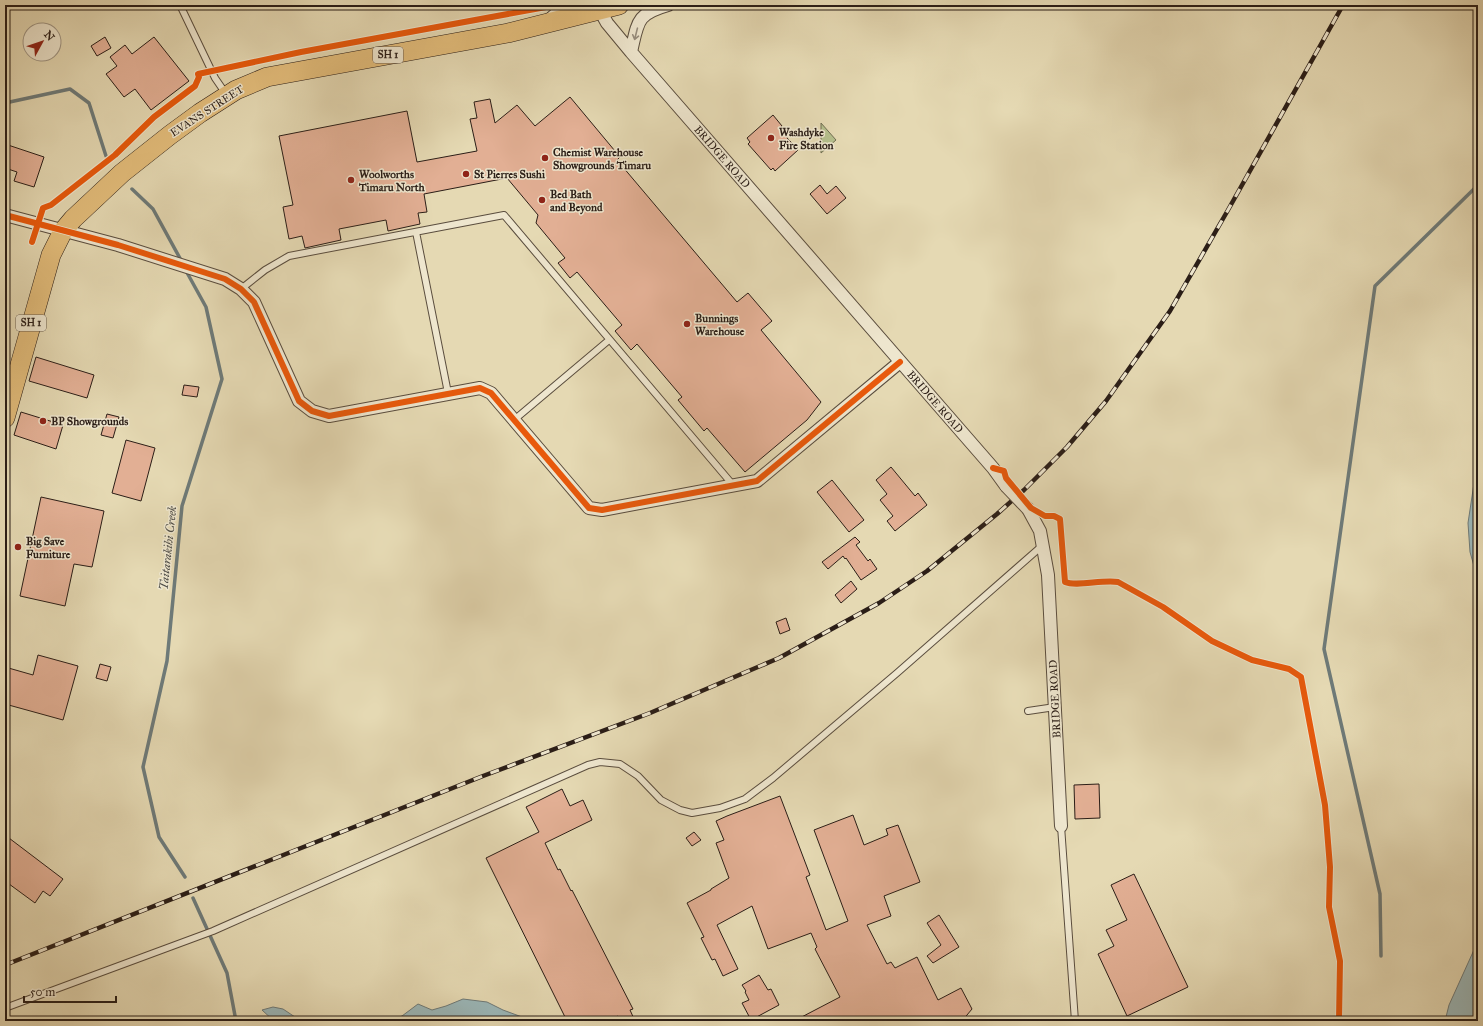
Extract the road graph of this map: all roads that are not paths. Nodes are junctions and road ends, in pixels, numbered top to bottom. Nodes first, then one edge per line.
1 (180, 5) edge
2 (566, 5) edge
3 (619, 5) edge
4 (668, 5) edge
5 (598, 8) edge
6 (544, 24) junction
7 (631, 52) junction
8 (227, 96) junction
9 (5, 215) edge
10 (63, 231) junction
11 (416, 232) junction
12 (241, 288) junction
13 (610, 340) junction
14 (900, 362) junction
15 (448, 393) junction
16 (5, 418) edge
17 (514, 420) junction
18 (733, 485) junction
19 (1043, 544) junction
20 (1056, 707) junction
21 (1028, 711) dead end
22 (1061, 826) joint
23 (5, 1008) edge
24 (1075, 1021) edge

1 - 8 lane
2 - 6 street
3 - 5 highway, SH 1
4 -> 7 street
5 - 6 highway, EVANS STREET / SH 1
5 - 7 street, BRIDGE ROAD
6 - 8 highway, EVANS STREET / SH 1
7 - 14 street, BRIDGE ROAD
8 - 10 highway, EVANS STREET / SH 1
9 - 10 street
10 - 12 street
10 - 16 highway, EVANS STREET / SH 1
11 - 12 lane
11 - 13 lane
11 - 15 lane
12 - 15 street
13 - 17 lane
13 - 18 lane
14 - 18 street
14 - 19 street, BRIDGE ROAD, bridge
15 - 17 street
17 - 18 street
19 - 20 street, BRIDGE ROAD
19 - 23 lane
20 - 21 lane
20 - 22 street, BRIDGE ROAD
22 - 24 lane

